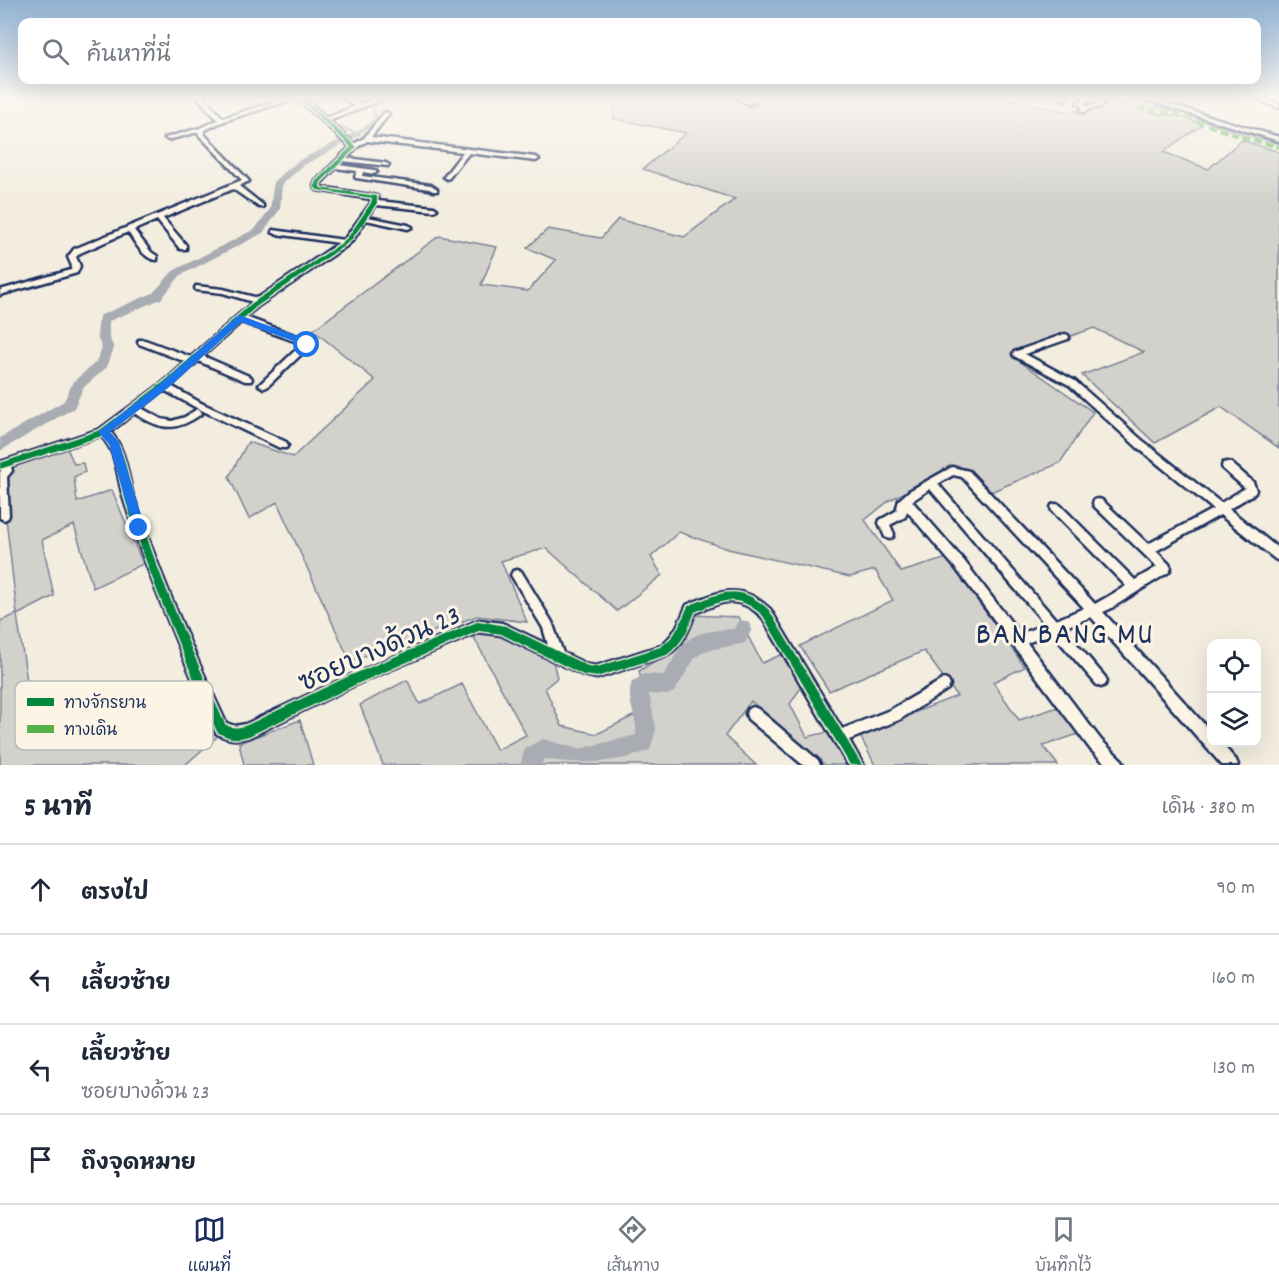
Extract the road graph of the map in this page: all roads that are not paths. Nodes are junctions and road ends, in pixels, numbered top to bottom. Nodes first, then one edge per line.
1 (187, 133) edge
2 (201, 133) edge
3 (339, 133) edge
4 (371, 133) edge
5 (1259, 133) edge
6 (168, 138) dead end
7 (366, 139) junction
8 (1279, 139) edge
9 (349, 144) junction
10 (467, 150) junction
11 (342, 159) junction
12 (536, 159) dead end
13 (386, 165) dead end
14 (335, 166) junction
15 (361, 170) junction
16 (374, 172) dead end
17 (447, 177) dead end
18 (235, 187) junction
19 (435, 190) dead end
20 (374, 203) junction
21 (261, 206) dead end
22 (434, 209) dead end
23 (159, 218) junction
24 (364, 218) junction
25 (408, 227) dead end
26 (130, 230) junction
27 (276, 232) dead end
28 (345, 242) junction
29 (183, 247) dead end
30 (154, 258) dead end
31 (67, 274) junction
32 (65, 283) dead end
33 (199, 288) dead end
34 (0, 293) edge
35 (257, 303) junction
36 (239, 318) junction
37 (1065, 337) dead end
38 (142, 342) dead end
39 (195, 359) junction
40 (248, 379) dead end
41 (264, 385) dead end
42 (164, 386) junction
43 (133, 408) junction
44 (197, 413) dead end
45 (103, 432) junction
46 (283, 445) dead end
47 (3, 465) edge
48 (1227, 466) dead end
49 (932, 484) junction
50 (905, 501) junction
51 (1098, 502) dead end
52 (1056, 508) dead end
53 (1221, 509) junction
54 (4, 515) dead end
55 (889, 534) dead end
56 (1148, 550) junction
57 (1279, 556) edge
58 (517, 576) dead end
59 (1134, 587) junction
60 (1099, 608) junction
61 (1054, 626) junction
62 (1017, 641) junction
63 (558, 657) junction
64 (199, 681) edge
65 (1101, 681) dead end
66 (944, 685) dead end
67 (213, 711) edge
68 (753, 714) dead end
69 (839, 737) junction
70 (813, 765) edge
71 (856, 765) edge
72 (1117, 765) edge
73 (1231, 765) edge

1 - 6 street
2 - 18 street
3 - 9 street
4 - 7 street
5 - 8 street
7 - 9 street
7 - 10 street
9 - 11 street
10 - 12 street
10 - 17 street
11 - 13 street
11 - 14 street
14 - 15 street
14 - 20 street
15 - 16 street
15 - 19 street
18 - 21 street
18 - 23 street
20 - 22 street
20 - 24 street
23 - 26 street
23 - 29 street
24 - 25 street
24 - 28 street
26 - 30 street
26 - 31 street
27 - 28 street
28 - 35 street
31 - 32 street
31 - 34 street
33 - 35 street
35 - 36 street
36 - 39 street
36 - 41 street
37 - 53 street
38 - 39 street
39 - 40 street
39 - 42 street
42 - 43 street
42 - 46 street
43 - 44 street
43 - 45 street
45 - 47 street
45 - 64 street, ซอยบางด้วน 23
47 - 54 street
48 - 53 street
49 - 50 street
49 - 60 street
49 - 61 street
50 - 55 street
50 - 62 street
51 - 56 street
52 - 59 street
53 - 56 street
53 - 57 street
56 - 59 street
58 - 63 street
59 - 60 street
60 - 61 street
60 - 73 street
61 - 62 street
61 - 65 street
62 - 72 street
63 - 67 street, ซอยบางด้วน 23
63 - 69 street, ซอยบางด้วน 23
66 - 69 street
68 - 70 street
69 - 71 street, ซอยบางด้วน 23

